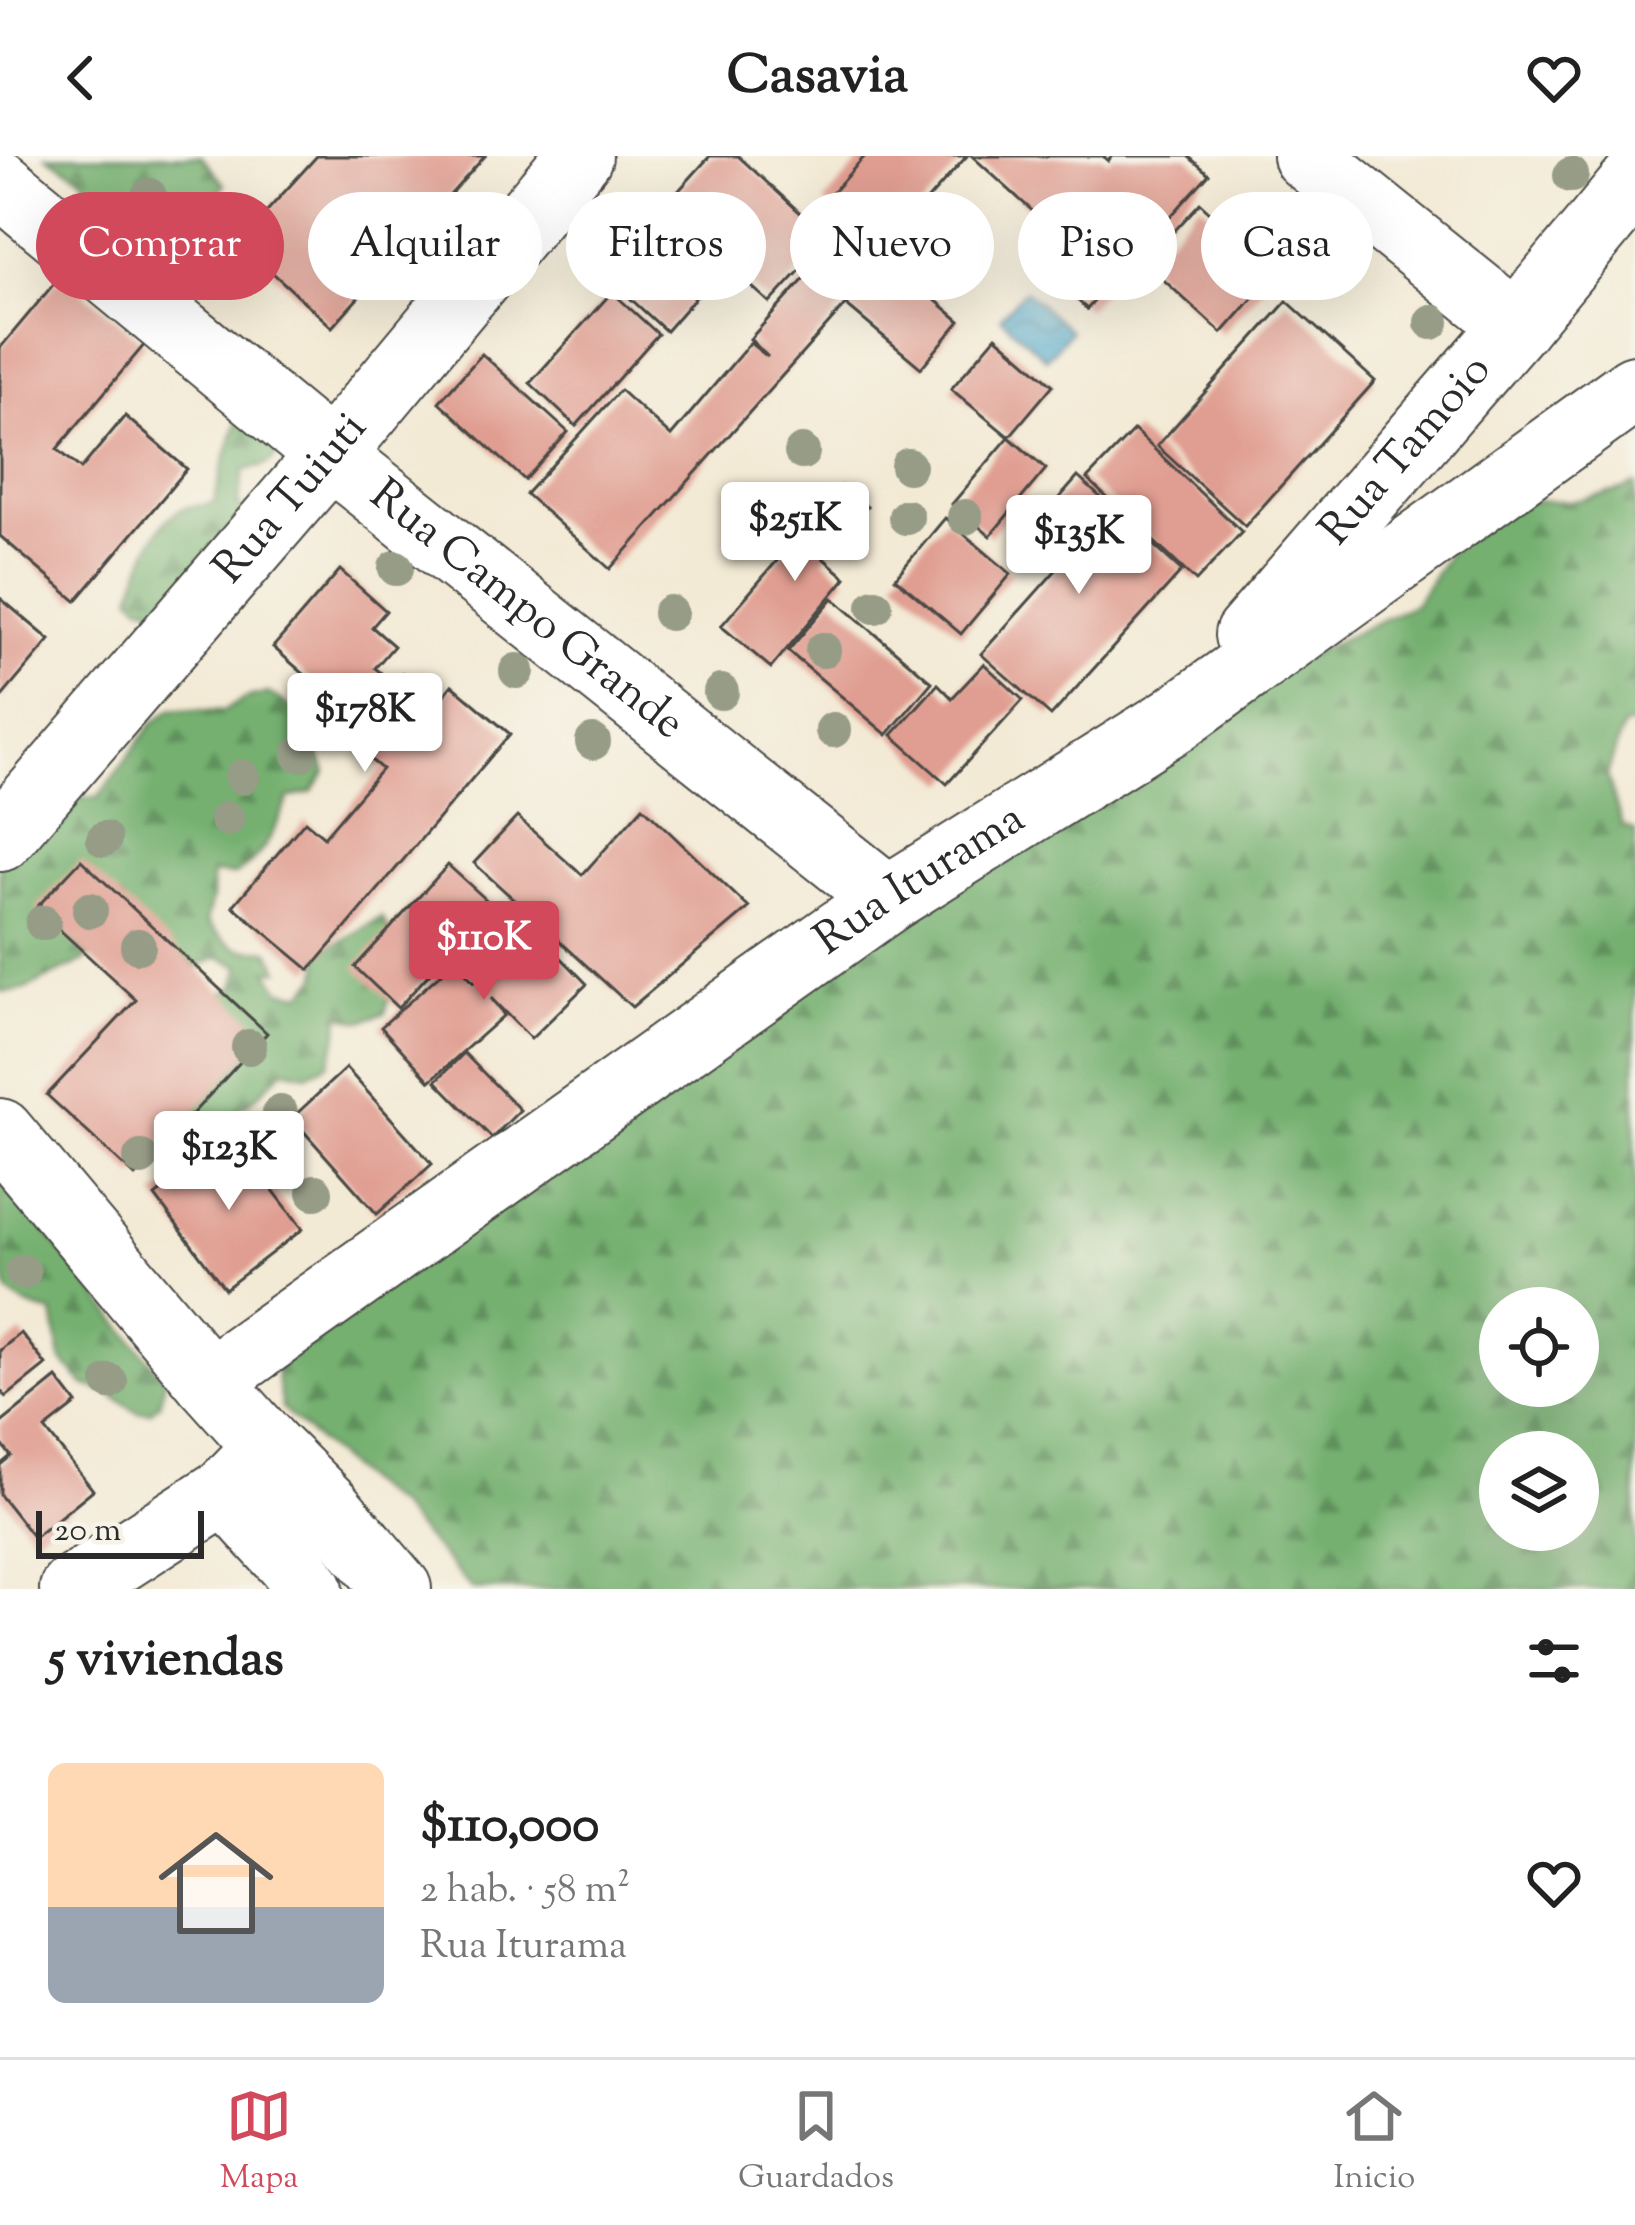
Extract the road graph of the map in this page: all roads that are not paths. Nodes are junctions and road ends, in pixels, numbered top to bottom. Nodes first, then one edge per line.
1 (579, 156) edge
2 (1306, 156) edge
3 (1635, 181) edge
4 (0, 183) edge
5 (1516, 325) junction
6 (1635, 388) edge
7 (330, 454) junction
8 (1174, 720) junction
9 (0, 838) edge
10 (888, 899) junction
11 (0, 1132) edge
12 (209, 1381) junction
13 (246, 1469) junction
14 (73, 1589) edge
15 (310, 1589) edge
16 (398, 1589) edge

1 - 7 street, Rua Tuiuti
2 - 5 street
3 - 5 street, Rua Tamoio
4 - 7 street, Rua Campo Grande
5 - 8 street, Rua Tamoio
6 - 8 street, Rua Iturama
7 - 9 street, Rua Tuiuti
7 - 10 street, Rua Campo Grande
8 - 10 street, Rua Iturama
10 - 12 street, Rua Iturama
11 - 12 street
12 - 13 street
13 - 14 street
13 - 15 street
13 - 16 street

